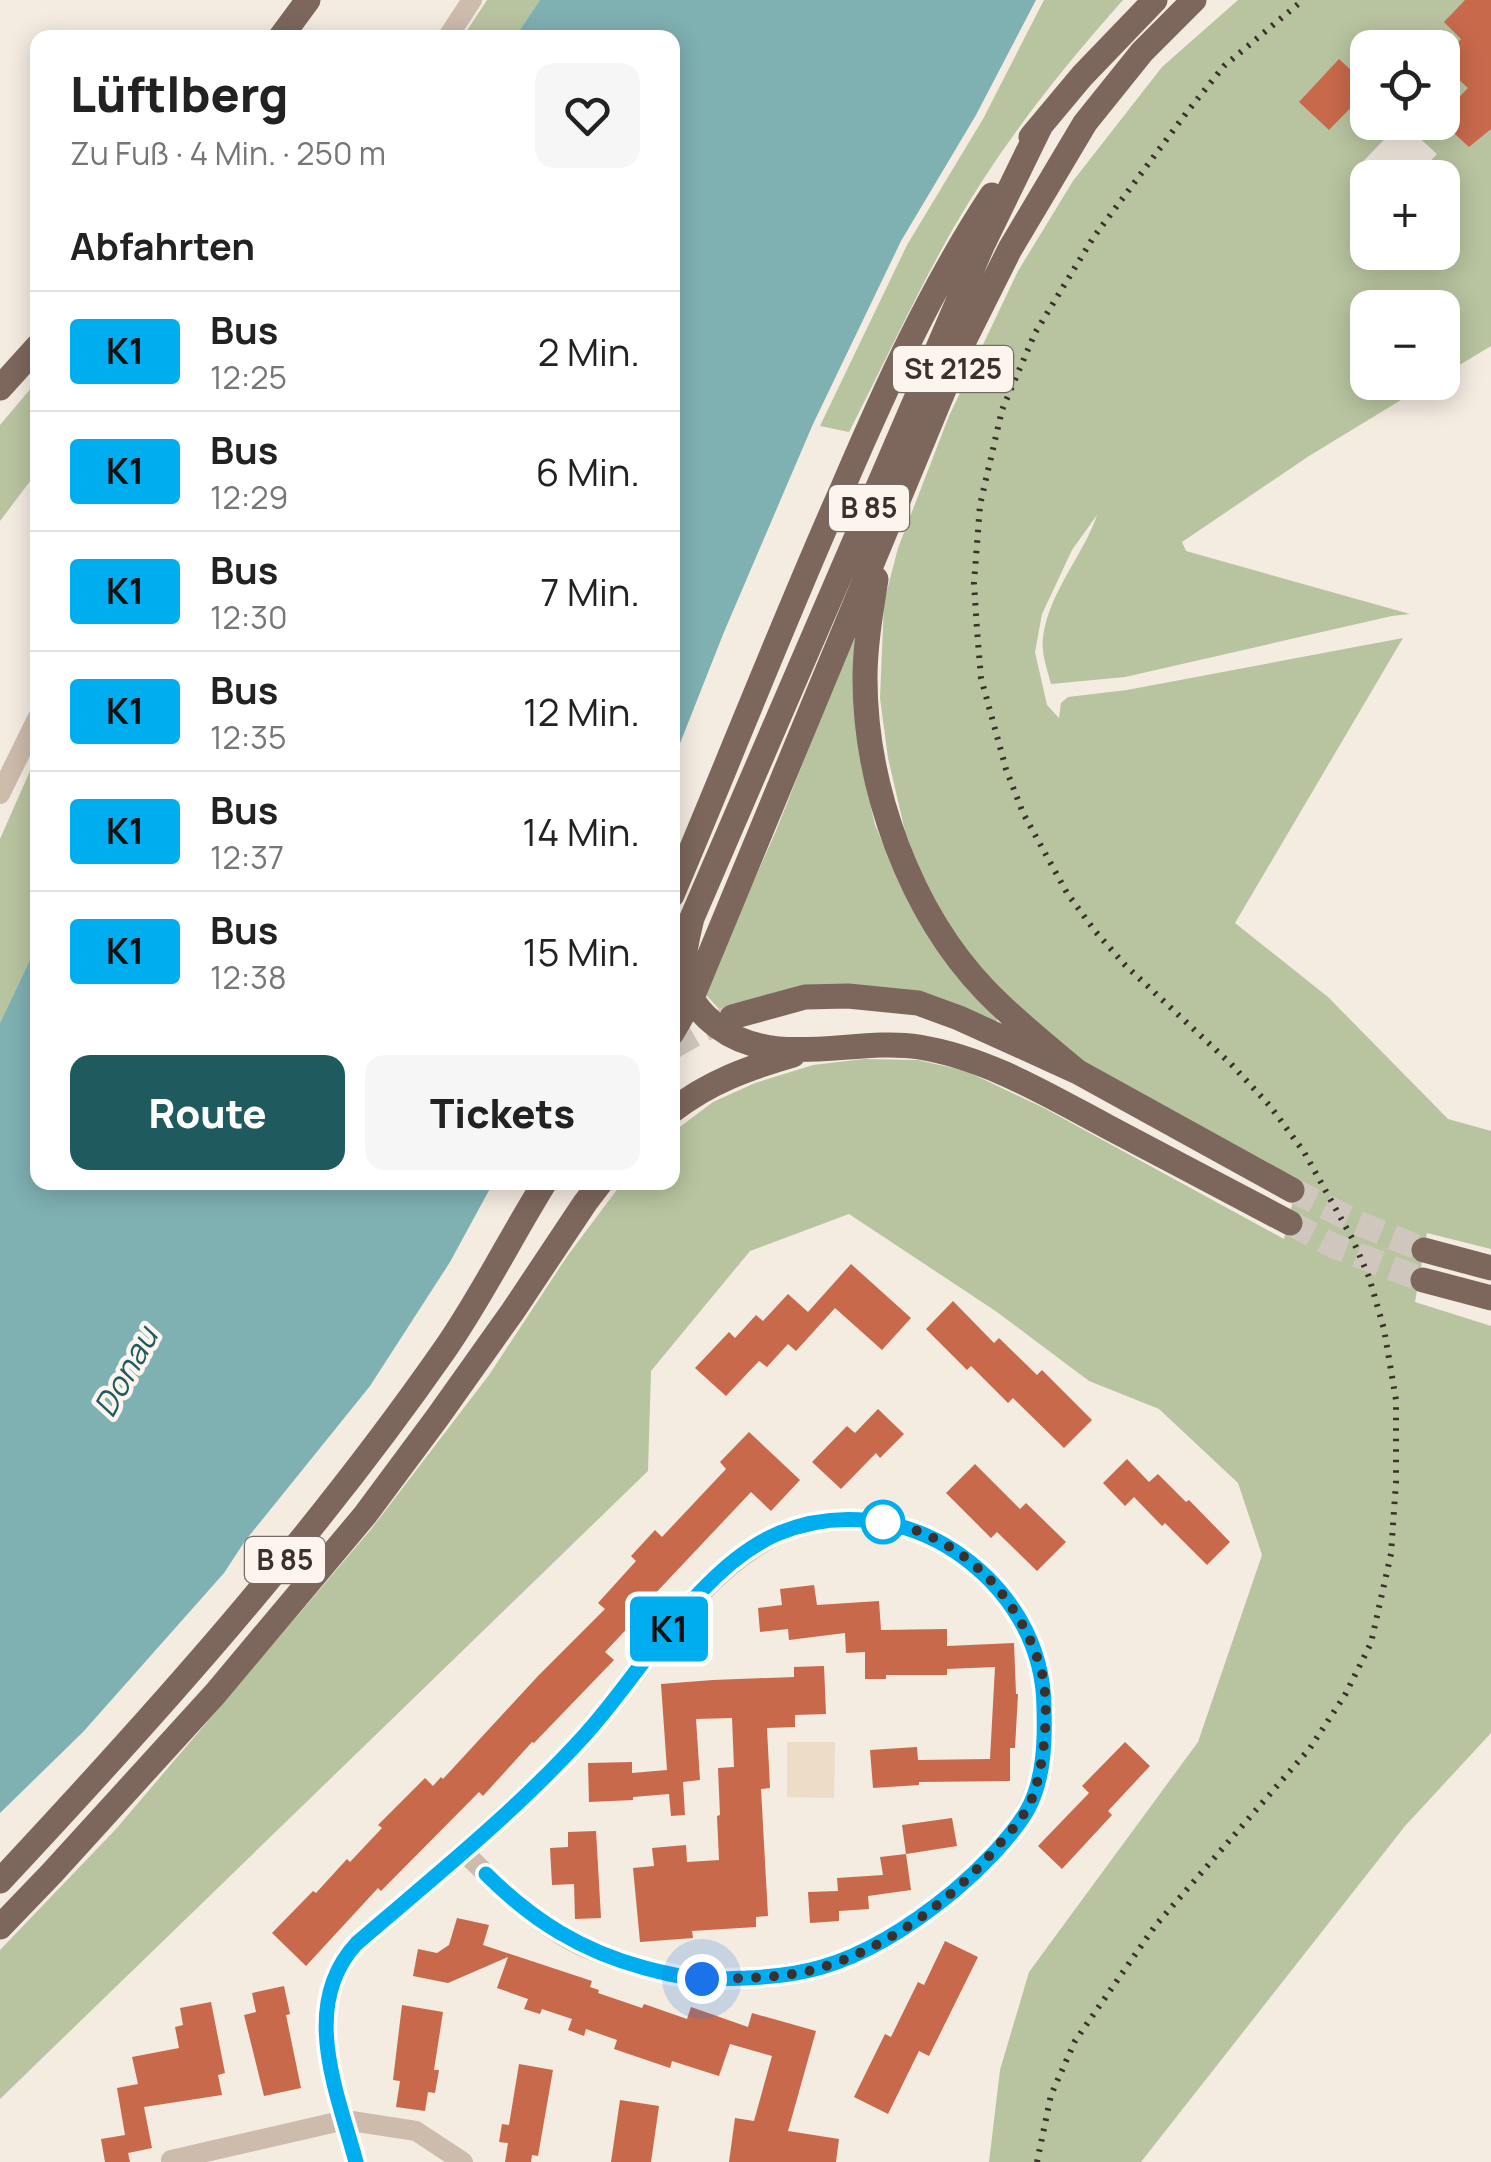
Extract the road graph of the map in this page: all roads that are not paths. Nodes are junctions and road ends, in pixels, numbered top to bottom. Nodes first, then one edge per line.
1 (308, 0) edge
2 (472, 0) edge
3 (1155, 0) edge
4 (1194, 0) edge
5 (286, 30) edge
6 (452, 30) edge
7 (1040, 126) junction
8 (30, 355) edge
9 (0, 388) edge
10 (902, 493) junction
11 (30, 733) edge
12 (0, 794) edge
13 (680, 876) edge
14 (691, 1000) junction
15 (732, 1017) tunnel mouth
16 (680, 1019) edge
17 (812, 1050) junction
18 (1078, 1072) junction
19 (680, 1106) edge
20 (539, 1190) edge
21 (592, 1190) edge
22 (1292, 1190) tunnel mouth
23 (1290, 1223) tunnel mouth
24 (1424, 1250) tunnel mouth
25 (1491, 1268) edge
26 (1423, 1280) tunnel mouth
27 (1491, 1298) edge
28 (464, 1852) junction
29 (0, 1882) edge
30 (0, 1927) edge
31 (344, 2120) junction
32 (172, 2162) edge
33 (356, 2162) edge
34 (462, 2162) edge

1 - 5 main road
2 - 6 street
3 - 7 main road
4 - 10 main road, St 2125
7 - 13 main road
7 - 14 main road, B 85
8 - 9 main road
10 - 14 main road
10 - 18 main road, B 85
11 - 12 street
14 - 16 main road
14 - 17 main road
15 - 18 main road, B 85
17 - 19 main road
17 - 23 main road
18 - 22 main road, B 85
20 - 29 main road, B 85
21 - 30 main road, B 85
24 - 25 main road
26 - 27 main road
28 - 28 street
28 - 31 street
31 - 32 street
31 - 33 street
31 - 34 street

